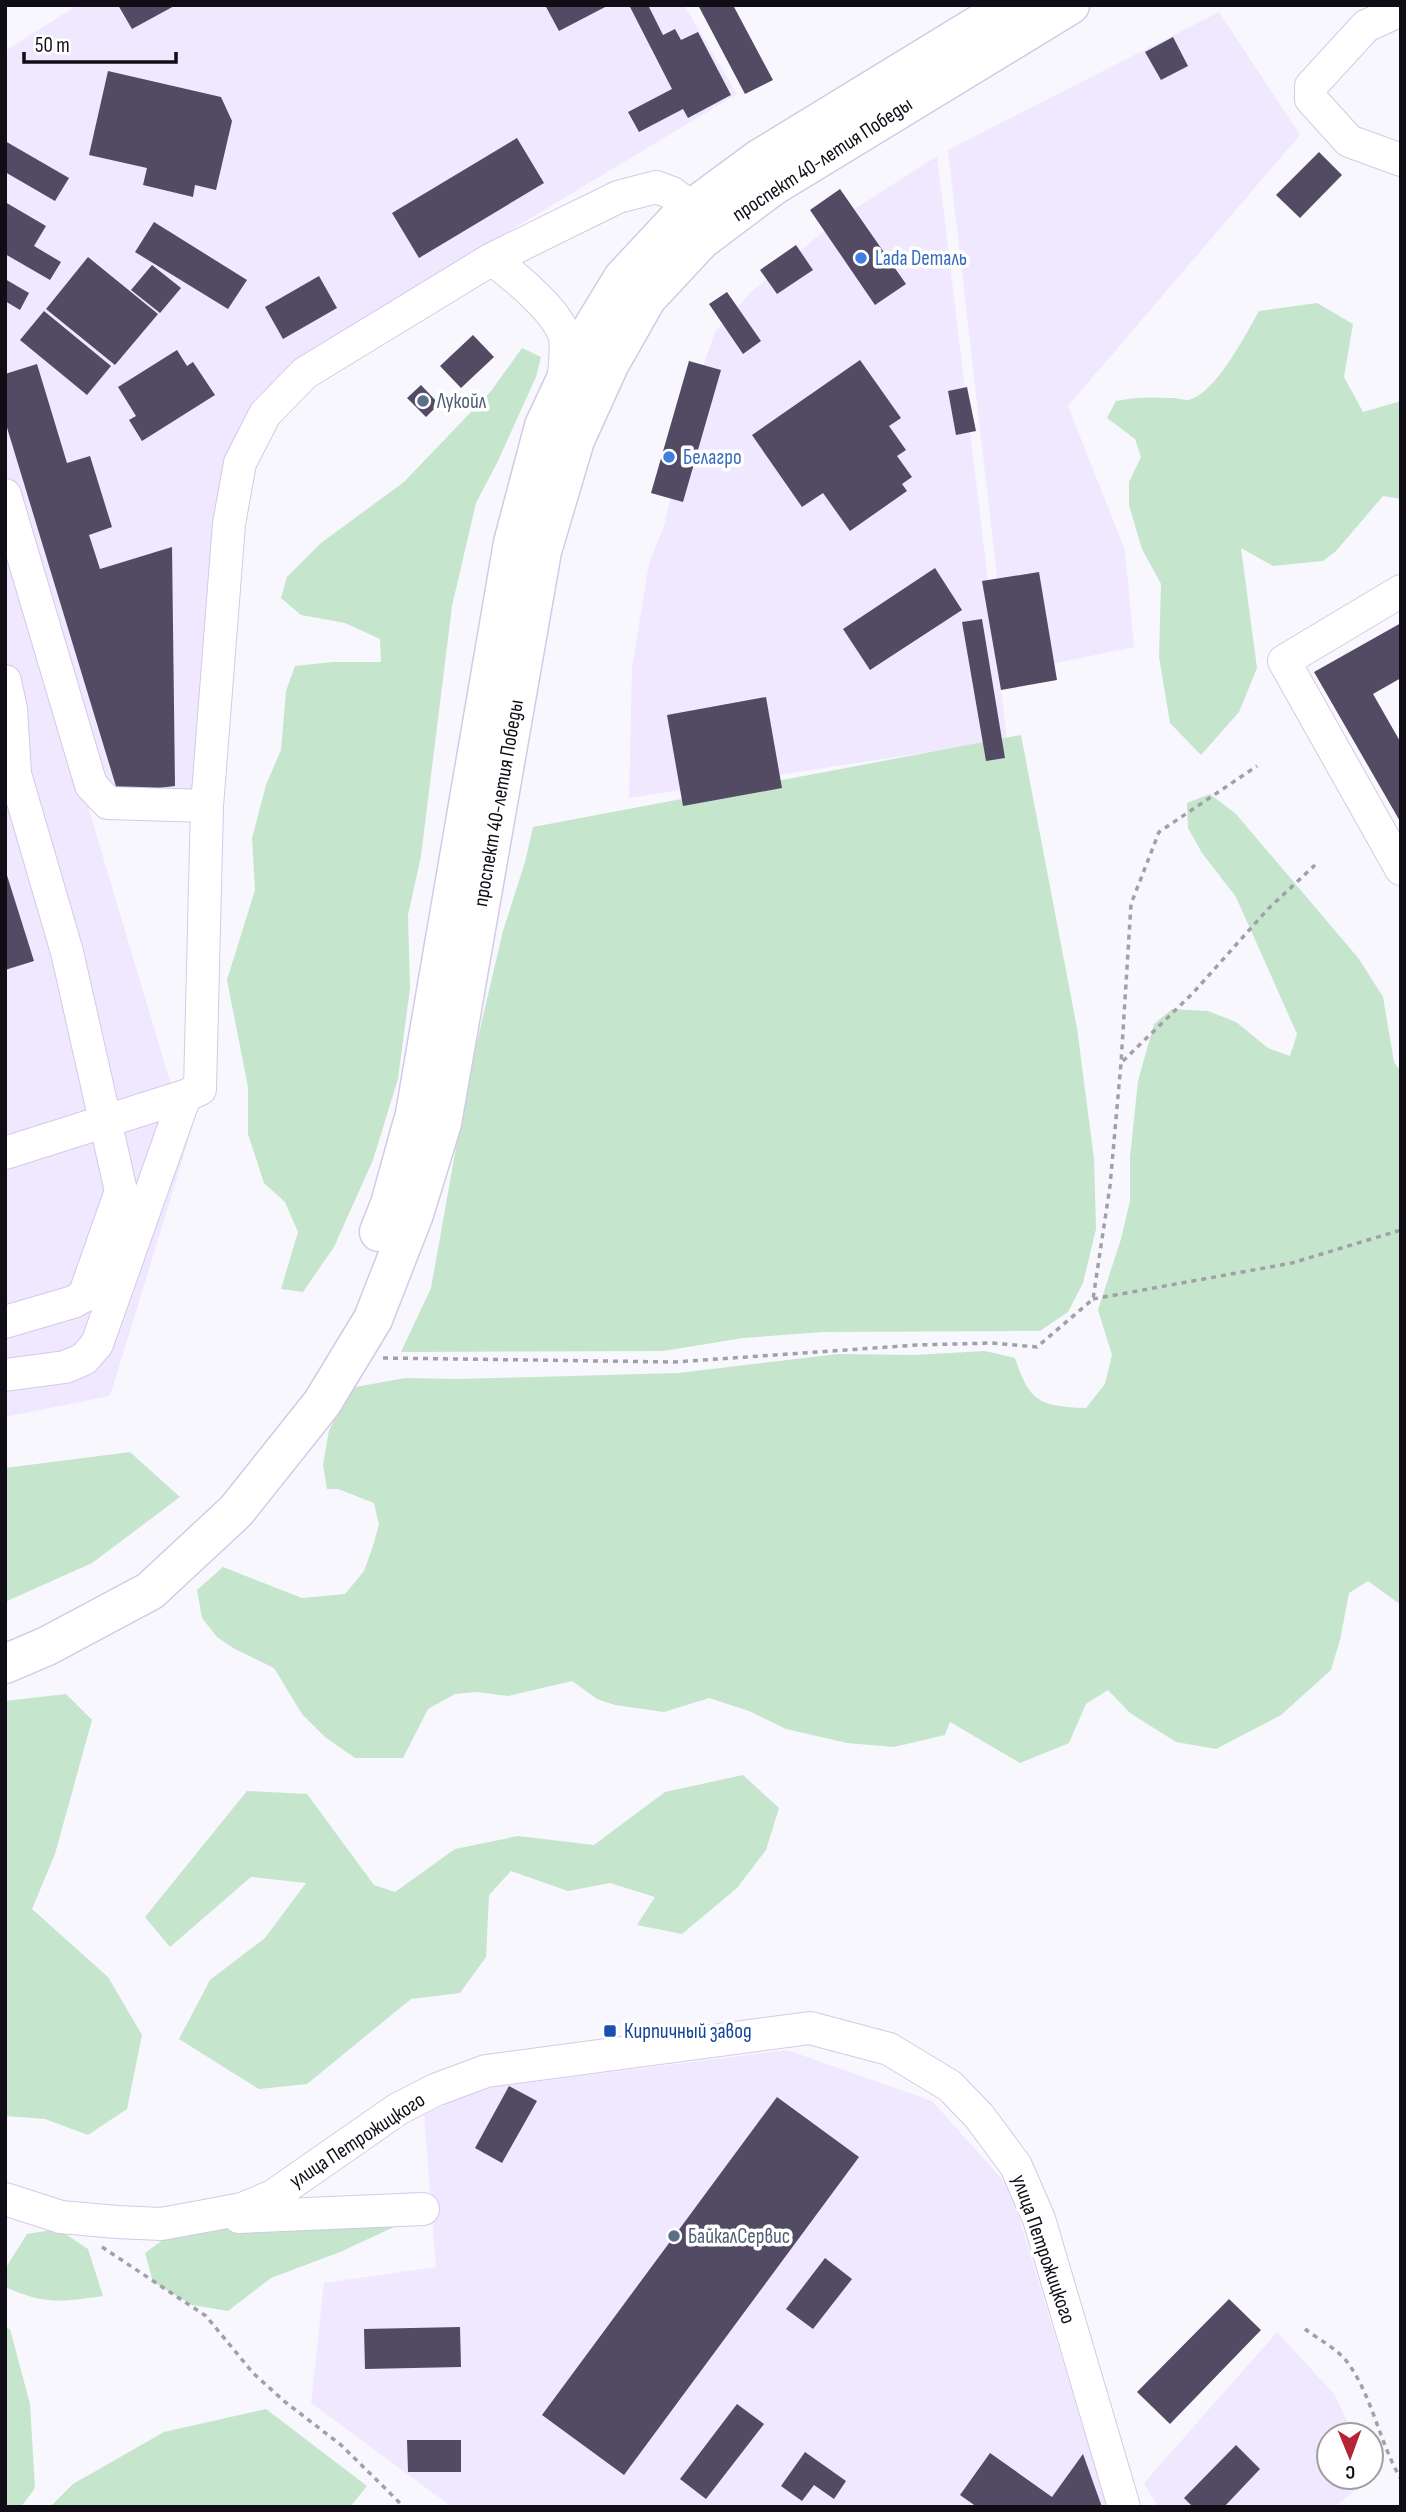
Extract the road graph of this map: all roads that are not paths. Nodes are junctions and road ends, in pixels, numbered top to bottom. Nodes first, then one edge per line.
1 (1011, 5) edge
2 (1070, 5) edge
3 (1401, 10) edge
4 (1401, 159) edge
5 (702, 220) junction
6 (492, 259) junction
7 (564, 383) junction
8 (5, 495) edge
9 (1401, 591) edge
10 (5, 681) edge
11 (207, 806) junction
12 (1401, 869) edge
13 (185, 1096) junction
14 (106, 1122) junction
15 (5, 1153) edge
16 (5, 1322) edge
17 (5, 1375) edge
18 (5, 1638) edge
19 (5, 1664) edge
20 (5, 2199) edge
21 (423, 2209) dead end
22 (205, 2216) junction
23 (1124, 2507) edge

1 - 5 main road, проспект 40-летия Победы
2 - 5 main road, проспект 40-летия Победы
3 - 4 street
5 - 6 street
5 - 7 main road, проспект 40-летия Победы
5 - 19 main road, проспект 40-летия Победы
6 - 7 street
6 - 11 street
7 - 18 main road, проспект 40-летия Победы
8 - 11 street
9 - 12 street
10 - 14 street
11 - 13 street
13 - 14 street
13 - 17 street
14 - 15 street
14 - 16 street
20 - 22 street, улица Петрожицкого
21 - 22 street
22 - 23 street, улица Петрожицкого

